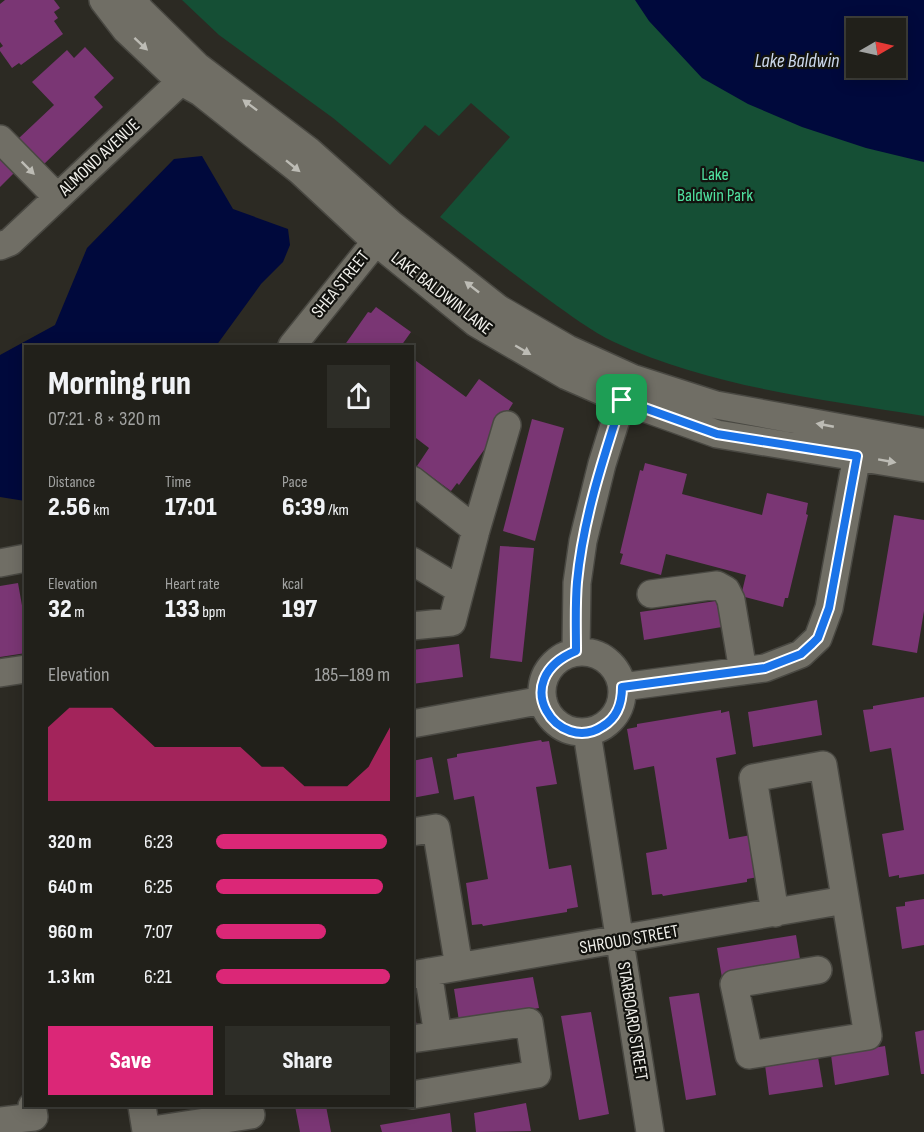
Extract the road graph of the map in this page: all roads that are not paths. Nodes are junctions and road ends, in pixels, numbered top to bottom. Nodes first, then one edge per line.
1 (103, 0) edge
2 (133, 0) edge
3 (189, 74) junction
4 (0, 139) edge
5 (57, 197) junction
6 (383, 232) junction
7 (0, 246) edge
8 (293, 345) edge
9 (627, 389) junction
10 (507, 425) dead end
11 (924, 443) edge
12 (859, 444) junction
13 (924, 468) edge
14 (414, 482) edge
15 (476, 530) junction
16 (24, 558) edge
17 (414, 562) edge
18 (0, 563) edge
19 (460, 590) junction
20 (651, 594) dead end
21 (414, 626) edge
22 (576, 651) junction
23 (24, 669) edge
24 (744, 671) junction
25 (0, 673) edge
26 (622, 687) junction
27 (543, 700) junction
28 (414, 724) edge
29 (586, 733) junction
30 (414, 832) edge
31 (845, 900) junction
32 (775, 913) junction
33 (621, 940) junction
34 (459, 967) junction
35 (818, 970) dead end
36 (420, 974) edge
37 (425, 1037) edge
38 (414, 1095) edge
39 (142, 1107) edge
40 (34, 1118) edge
41 (251, 1118) edge
42 (0, 1121) edge
43 (650, 1132) edge

1 -> 3 street, LAKE BALDWIN LANE
2 - 3 street, LAKE BALDWIN LANE
3 - 5 street, ALMOND AVENUE
3 - 6 street, LAKE BALDWIN LANE
4 -> 5 street
5 - 7 street, ALMOND AVENUE
6 - 8 street, SHEA STREET
6 - 9 street, LAKE BALDWIN LANE
9 - 12 street, LAKE BALDWIN LANE
9 - 22 street
10 - 15 street
11 - 12 street, LAKE BALDWIN LANE
12 -> 13 street, LAKE BALDWIN LANE
12 - 24 street
14 - 15 street
15 - 19 street
16 - 18 street
17 - 19 street
19 - 21 street
20 - 24 street
22 - 26 street
22 - 27 street
23 - 25 street
24 - 26 street
26 - 29 street
27 - 28 street
27 - 29 street
29 - 33 street, STARBOARD STREET
30 - 34 street
31 - 32 street, SHROUD STREET
31 - 32 street
31 - 35 street
32 - 33 street, SHROUD STREET
33 - 34 street, SHROUD STREET
33 - 43 street, STARBOARD STREET
34 - 36 street, SHROUD STREET
36 - 37 street
37 - 38 street
39 - 41 street
40 - 42 street

